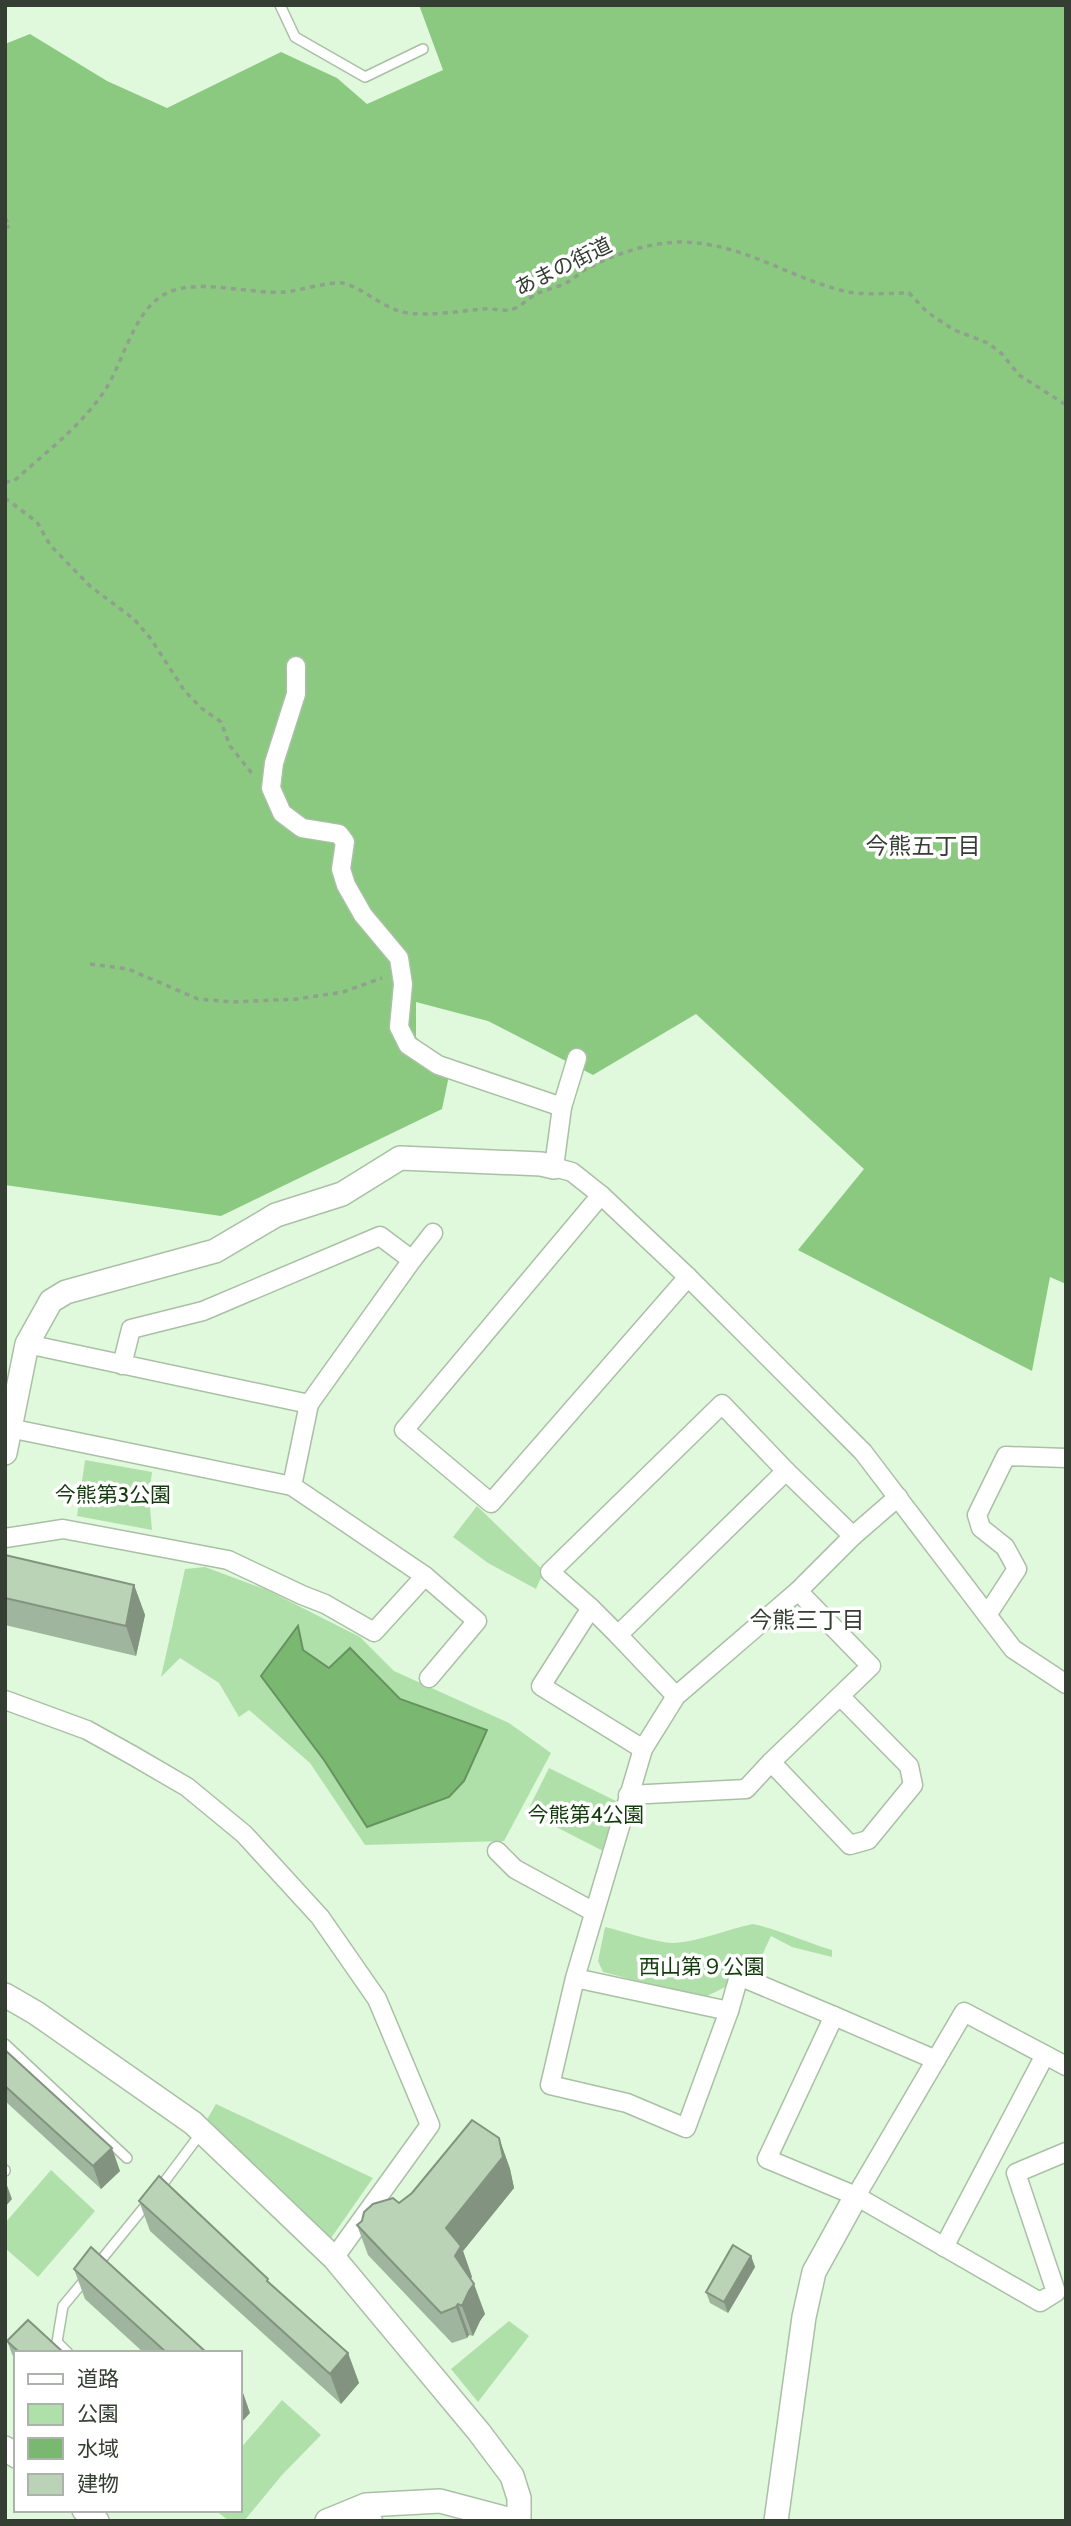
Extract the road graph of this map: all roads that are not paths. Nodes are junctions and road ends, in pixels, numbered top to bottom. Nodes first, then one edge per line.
1 (280, 5) edge
2 (423, 49) dead end
3 (296, 666) dead end
4 (577, 1058) dead end
5 (562, 1107) junction
6 (554, 1167) junction
7 (601, 1195) junction
8 (433, 1233) dead end
9 (412, 1260) junction
10 (688, 1277) junction
11 (27, 1344) junction
12 (122, 1365) junction
13 (309, 1404) junction
14 (9, 1428) junction
15 (5, 1453) edge
16 (1066, 1458) edge
17 (786, 1471) junction
18 (292, 1486) junction
19 (898, 1497) junction
20 (853, 1536) junction
21 (5, 1538) edge
22 (425, 1576) junction
23 (798, 1591) junction
24 (591, 1608) junction
25 (987, 1615) junction
26 (618, 1635) junction
27 (429, 1678) dead end
28 (1066, 1684) edge
29 (676, 1696) junction
30 (841, 1697) junction
31 (5, 1700) edge
32 (643, 1749) junction
33 (771, 1762) junction
34 (628, 1795) junction
35 (497, 1851) dead end
36 (594, 1912) junction
37 (575, 1978) junction
38 (5, 1995) edge
39 (729, 2011) junction
40 (834, 2016) junction
41 (5, 2044) edge
42 (1045, 2055) junction
43 (936, 2060) junction
44 (1066, 2066) edge
45 (202, 2132) junction
46 (1066, 2152) edge
47 (127, 2158) dead end
48 (992, 2160) junction
49 (1016, 2173) junction
50 (856, 2196) junction
51 (944, 2247) junction
52 (334, 2258) junction
53 (66, 2351) edge
54 (369, 2513) edge
55 (327, 2521) edge
56 (517, 2521) edge
57 (776, 2521) edge

1 - 2 lane
3 - 5 street
4 - 5 street
5 - 6 street
6 - 7 street
6 - 11 street
7 - 10 street
7 - 10 street
8 - 9 street
9 - 12 street
9 - 13 street
10 - 19 street
11 - 12 street
11 - 14 street
12 - 13 street
13 - 18 street
14 - 15 street
14 - 18 street
16 - 25 street
17 - 20 street
17 - 24 street
17 - 26 street
18 - 22 street
19 - 20 street
19 - 25 street
20 - 23 street
21 - 22 street
22 - 27 street
23 - 29 street
23 - 30 street
24 - 26 street
24 - 32 street
25 - 28 street
26 - 29 street
29 - 32 street
30 - 33 street
30 - 33 street
31 - 52 street
32 - 34 street
33 - 34 street
34 - 36 street
35 - 36 street
36 - 37 street
37 - 39 street
37 - 39 street
38 - 45 street
39 - 40 street
40 - 43 street
40 - 50 street
41 - 47 lane
42 - 43 street
42 - 44 street
42 - 48 street
43 - 50 street
45 - 52 street
45 - 53 lane
46 - 49 street
48 - 49 street
48 - 51 street
49 - 51 street
50 - 51 street
50 - 57 street
52 - 56 street
54 - 55 street
54 - 56 street

